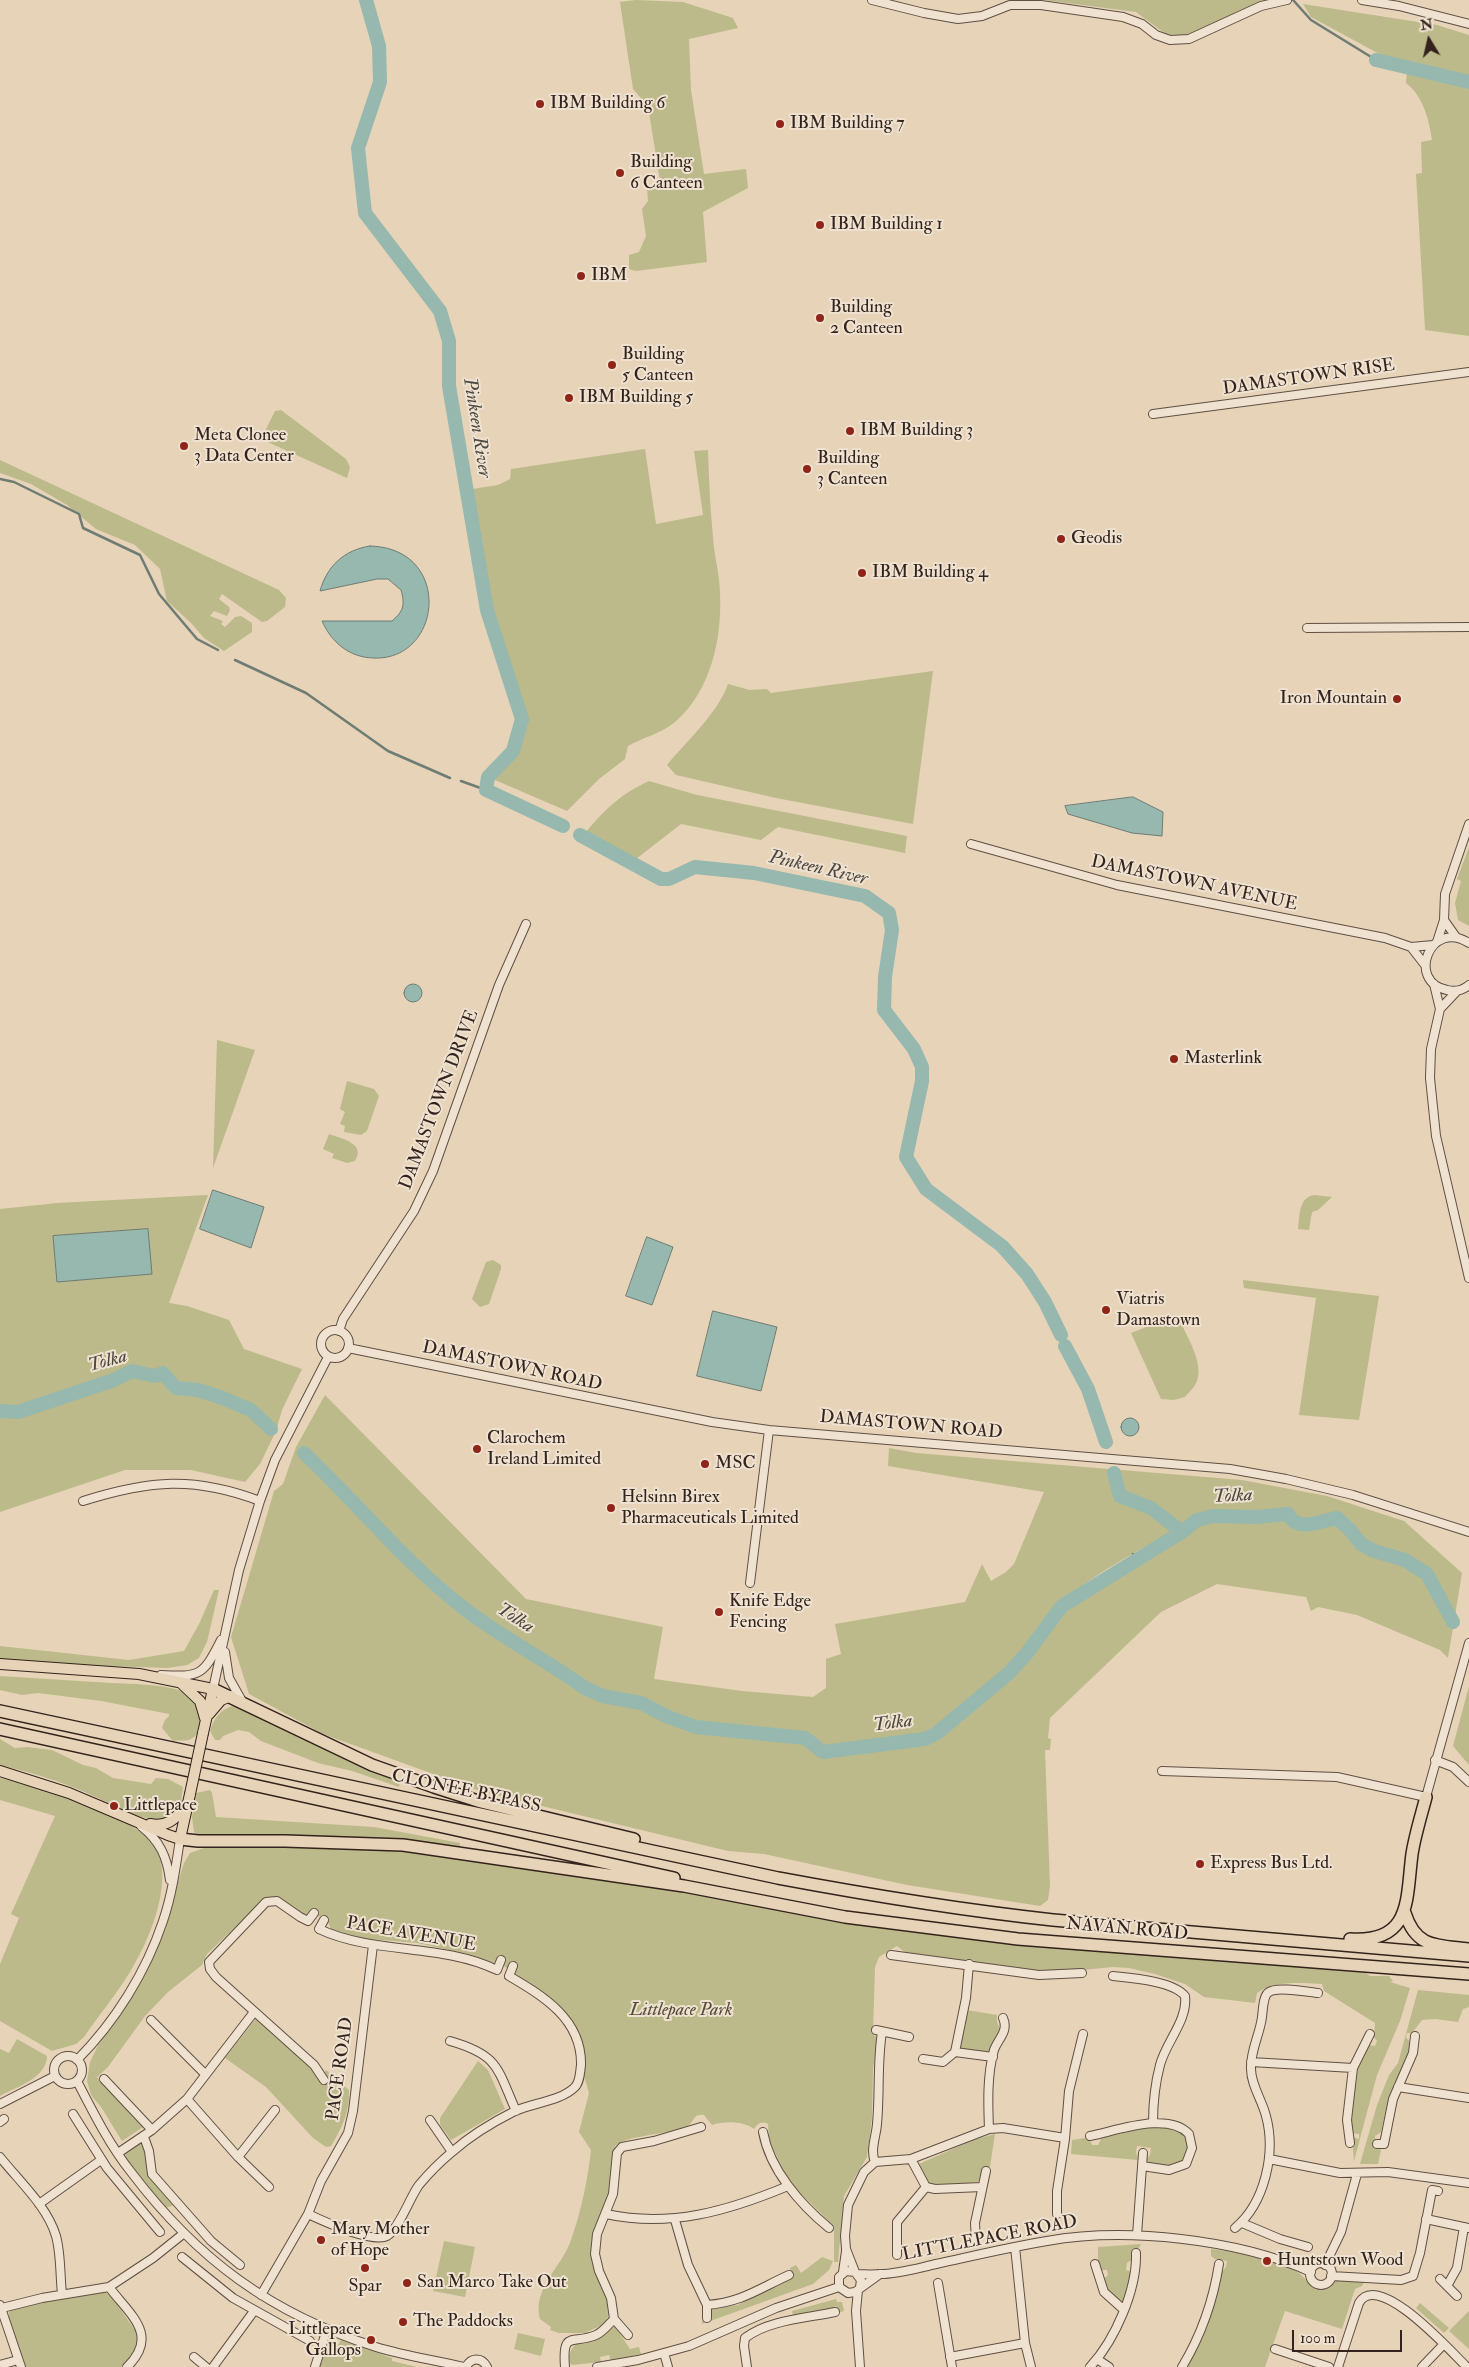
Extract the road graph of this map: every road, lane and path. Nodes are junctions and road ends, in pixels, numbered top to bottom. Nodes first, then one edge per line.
1 (872, 0) edge
2 (1362, 0) edge
3 (1284, 1) edge
4 (1469, 24) edge
5 (1469, 372) edge
6 (1153, 414) dead end
7 (1469, 627) edge
8 (1308, 628) dead end
9 (1469, 824) edge
10 (971, 844) dead end
11 (1444, 920) junction
12 (526, 924) dead end
13 (1456, 937) junction
14 (1435, 943) junction
15 (1469, 943) edge
16 (1411, 947) junction
17 (1425, 965) junction
18 (1434, 984) junction
19 (1469, 985) edge
20 (1457, 991) junction
21 (1440, 1009) junction
22 (1469, 1278) edge
23 (339, 1331) junction
24 (348, 1348) junction
25 (328, 1357) junction
26 (769, 1430) junction
27 (83, 1501) dead end
28 (260, 1501) junction
29 (1469, 1532) edge
30 (750, 1583) dead end
31 (226, 1632) junction
32 (1469, 1643) edge
33 (0, 1664) edge
34 (140, 1674) junction
35 (180, 1682) junction
36 (213, 1689) junction
37 (230, 1696) junction
38 (242, 1702) junction
39 (0, 1711) edge
40 (206, 1720) junction
41 (0, 1729) edge
42 (1436, 1760) junction
43 (0, 1770) edge
44 (1162, 1771) dead end
45 (1469, 1782) edge
46 (1426, 1797) junction
47 (189, 1798) junction
48 (134, 1821) junction
49 (180, 1838) junction
50 (172, 1890) junction
51 (925, 1904) junction
52 (1405, 1912) junction
53 (314, 1913) dead end
54 (324, 1920) dead end
55 (891, 1922) junction
56 (1284, 1942) junction
57 (373, 1945) junction
58 (1469, 1949) edge
59 (891, 1955) dead end
60 (1469, 1956) edge
61 (501, 1960) dead end
62 (969, 1964) junction
63 (513, 1966) dead end
64 (1082, 1973) dead end
65 (1469, 1974) edge
66 (1113, 1976) dead end
67 (1318, 1992) dead end
68 (254, 2012) junction
69 (1003, 2018) dead end
70 (151, 2020) dead end
71 (1083, 2034) dead end
72 (1370, 2034) dead end
73 (1415, 2036) dead end
74 (909, 2037) dead end
75 (450, 2041) dead end
76 (955, 2052) junction
77 (993, 2057) junction
78 (923, 2059) dead end
79 (78, 2060) junction
80 (1251, 2062) junction
81 (1353, 2068) junction
82 (205, 2074) junction
83 (55, 2076) junction
84 (104, 2079) dead end
85 (324, 2080) dead end
86 (77, 2081) junction
87 (1398, 2087) junction
88 (187, 2098) junction
89 (1469, 2098) edge
90 (0, 2104) edge
91 (275, 2110) dead end
92 (516, 2110) junction
93 (72, 2114) dead end
94 (430, 2120) dead end
95 (1153, 2123) junction
96 (701, 2127) dead end
97 (989, 2129) junction
98 (152, 2130) junction
99 (763, 2132) dead end
100 (1090, 2136) dead end
101 (144, 2137) junction
102 (1066, 2138) junction
103 (1351, 2138) dead end
104 (1377, 2144) dead end
105 (452, 2152) junction
106 (118, 2153) junction
107 (1143, 2153) dead end
108 (0, 2157) edge
109 (238, 2157) junction
110 (1269, 2159) junction
111 (101, 2160) junction
112 (911, 2160) junction
113 (875, 2162) junction
114 (1142, 2166) junction
115 (986, 2171) dead end
116 (1357, 2174) junction
117 (1469, 2183) edge
118 (788, 2186) junction
119 (269, 2187) dead end
120 (926, 2187) junction
121 (982, 2187) junction
122 (1438, 2191) dead end
123 (38, 2204) junction
124 (1060, 2209) dead end
125 (308, 2214) junction
126 (606, 2214) junction
127 (1426, 2219) junction
128 (675, 2220) junction
129 (829, 2228) dead end
130 (1467, 2228) edge
131 (160, 2232) dead end
132 (183, 2234) junction
133 (1137, 2235) junction
134 (976, 2242) dead end
135 (1015, 2247) junction
136 (1308, 2247) dead end
137 (846, 2249) junction
138 (239, 2252) dead end
139 (1136, 2253) dead end
140 (897, 2255) dead end
141 (182, 2257) dead end
142 (233, 2259) junction
143 (1095, 2264) dead end
144 (1219, 2264) dead end
145 (240, 2265) dead end
146 (1326, 2265) junction
147 (843, 2272) junction
148 (1311, 2272) junction
149 (856, 2273) junction
150 (789, 2274) dead end
151 (880, 2274) junction
152 (1331, 2276) junction
153 (1440, 2279) dead end
154 (938, 2283) dead end
155 (1447, 2286) junction
156 (109, 2287) junction
157 (839, 2287) junction
158 (859, 2288) junction
159 (848, 2293) junction
160 (62, 2294) junction
161 (261, 2295) junction
162 (1456, 2296) dead end
163 (707, 2305) junction
164 (1, 2306) edge
165 (1124, 2310) junction
166 (254, 2311) junction
167 (856, 2311) junction
168 (835, 2312) dead end
169 (707, 2318) dead end
170 (614, 2319) junction
171 (327, 2329) junction
172 (628, 2335) dead end
173 (310, 2341) dead end
174 (1025, 2343) junction
175 (1443, 2345) junction
176 (1275, 2349) dead end
177 (664, 2354) junction
178 (194, 2357) dead end
179 (950, 2358) junction
180 (1097, 2359) junction
181 (20, 2363) edge
182 (0, 2365) edge
183 (127, 2367) edge
184 (206, 2367) edge
185 (212, 2367) edge
186 (315, 2367) edge
187 (465, 2367) edge
188 (488, 2367) edge
189 (566, 2367) edge
190 (597, 2367) edge
191 (668, 2367) edge
192 (747, 2367) edge
193 (860, 2367) edge
194 (952, 2367) edge
195 (1031, 2367) edge
196 (1090, 2367) edge
197 (1109, 2367) edge
198 (1182, 2367) edge
199 (1329, 2367) edge
200 (1338, 2367) edge
201 (1422, 2367) edge
202 (1467, 2367) edge

1 - 3 street
2 - 4 street
5 - 6 street, DAMASTOWN RISE
7 - 8 street
9 - 11 street
10 - 16 street, DAMASTOWN AVENUE
11 - 13 street
11 - 14 street
12 - 23 street, DAMASTOWN DRIVE
13 - 14 street, DAMASTOWN AVENUE
13 - 15 street
14 - 16 street, DAMASTOWN AVENUE
14 - 17 street
16 - 17 street
17 - 18 street
18 - 20 street
18 - 21 street
19 - 20 street
20 - 21 street
21 - 22 street
23 - 24 street
23 - 25 street
24 - 25 street
24 - 26 street, DAMASTOWN ROAD
25 - 28 street
26 - 29 street, DAMASTOWN ROAD
26 - 30 street
27 - 28 street
28 - 31 street
31 - 34 street
31 - 36 street
31 - 38 street
32 - 42 street
33 - 34 main road
34 - 35 main road
35 - 36 main road
35 - 40 main road
36 - 37 highway
36 - 40 main road
37 - 38 highway
37 - 40 main road
38 - 51 highway
39 - 51 highway, CLONEE BYPASS
40 - 47 main road, bridge
41 - 55 highway
42 - 45 street
42 - 46 street
43 - 48 main road
44 - 46 street
46 - 52 highway
47 - 48 main road
47 - 49 main road
48 - 49 main road
48 - 50 street
49 - 50 street
49 - 55 highway
50 - 79 street
51 - 56 highway, NAVAN ROAD
52 - 56 highway
52 - 58 highway
53 - 68 street
54 - 57 street, PACE AVENUE
55 - 65 highway, NAVAN ROAD
56 - 60 highway
57 - 61 street, PACE AVENUE
57 - 125 street, PACE ROAD
59 - 62 street
62 - 64 street
62 - 76 street
63 - 92 street
66 - 95 street
67 - 80 street
68 - 82 street
68 - 85 street
69 - 77 street
70 - 82 street
71 - 102 street
72 - 81 street
73 - 87 street
74 - 113 street
75 - 92 street
76 - 77 street
76 - 78 street
77 - 97 street
79 - 83 street
79 - 86 street
80 - 81 street
80 - 110 street
81 - 103 street
82 - 88 street
83 - 86 street
83 - 90 street
84 - 98 street
86 - 106 street
87 - 89 street
87 - 104 street
88 - 98 street
88 - 109 street
91 - 109 street
92 - 105 street
93 - 111 street
94 - 105 street
95 - 100 street
95 - 114 street
96 - 126 street
97 - 102 street
97 - 112 street
98 - 101 street
99 - 118 street
101 - 106 street
101 - 142 street
102 - 124 street
105 - 125 street
106 - 132 street
107 - 114 street
108 - 123 street
109 - 119 street
110 - 116 street
110 - 136 street
111 - 123 street
111 - 131 street
112 - 113 street
112 - 120 street
113 - 137 street
114 - 133 street
115 - 121 street
116 - 117 street
116 - 146 street
118 - 128 street
118 - 129 street
120 - 121 street
120 - 140 street
121 - 134 street
122 - 127 street
123 - 160 street
125 - 161 street, PACE ROAD
126 - 128 street
126 - 170 street
127 - 130 street
127 - 152 street
128 - 163 street
130 - 155 street
132 - 156 street
132 - 161 street
133 - 135 street, LITTLEPACE ROAD
133 - 148 street, LITTLEPACE ROAD
135 - 151 street, LITTLEPACE ROAD
135 - 174 street
137 - 147 street
137 - 149 street
138 - 142 street
139 - 165 street
141 - 166 street
142 - 145 street
143 - 165 street
144 - 198 street
146 - 148 street
146 - 152 street
147 - 149 street
147 - 157 street
148 - 152 street
149 - 151 street, LITTLEPACE ROAD
149 - 158 street
150 - 163 street
151 - 158 street, LITTLEPACE ROAD
153 - 155 street
154 - 179 street
155 - 162 street
156 - 160 street
156 - 183 street
157 - 159 street
157 - 177 street
158 - 159 street
158 - 167 street
159 - 167 street
160 - 164 street
161 - 171 street
163 - 169 street
164 - 181 street
165 - 180 street
166 - 173 street
166 - 185 street
167 - 193 street
168 - 192 street
170 - 172 street
170 - 189 street
171 - 186 street
171 - 187 street
174 - 179 street
174 - 195 street
175 - 200 street
175 - 201 street
175 - 202 street
176 - 199 street
177 - 190 street
177 - 191 street
178 - 184 street
179 - 194 street
180 - 196 street
180 - 197 street
181 - 182 street
187 - 188 street

